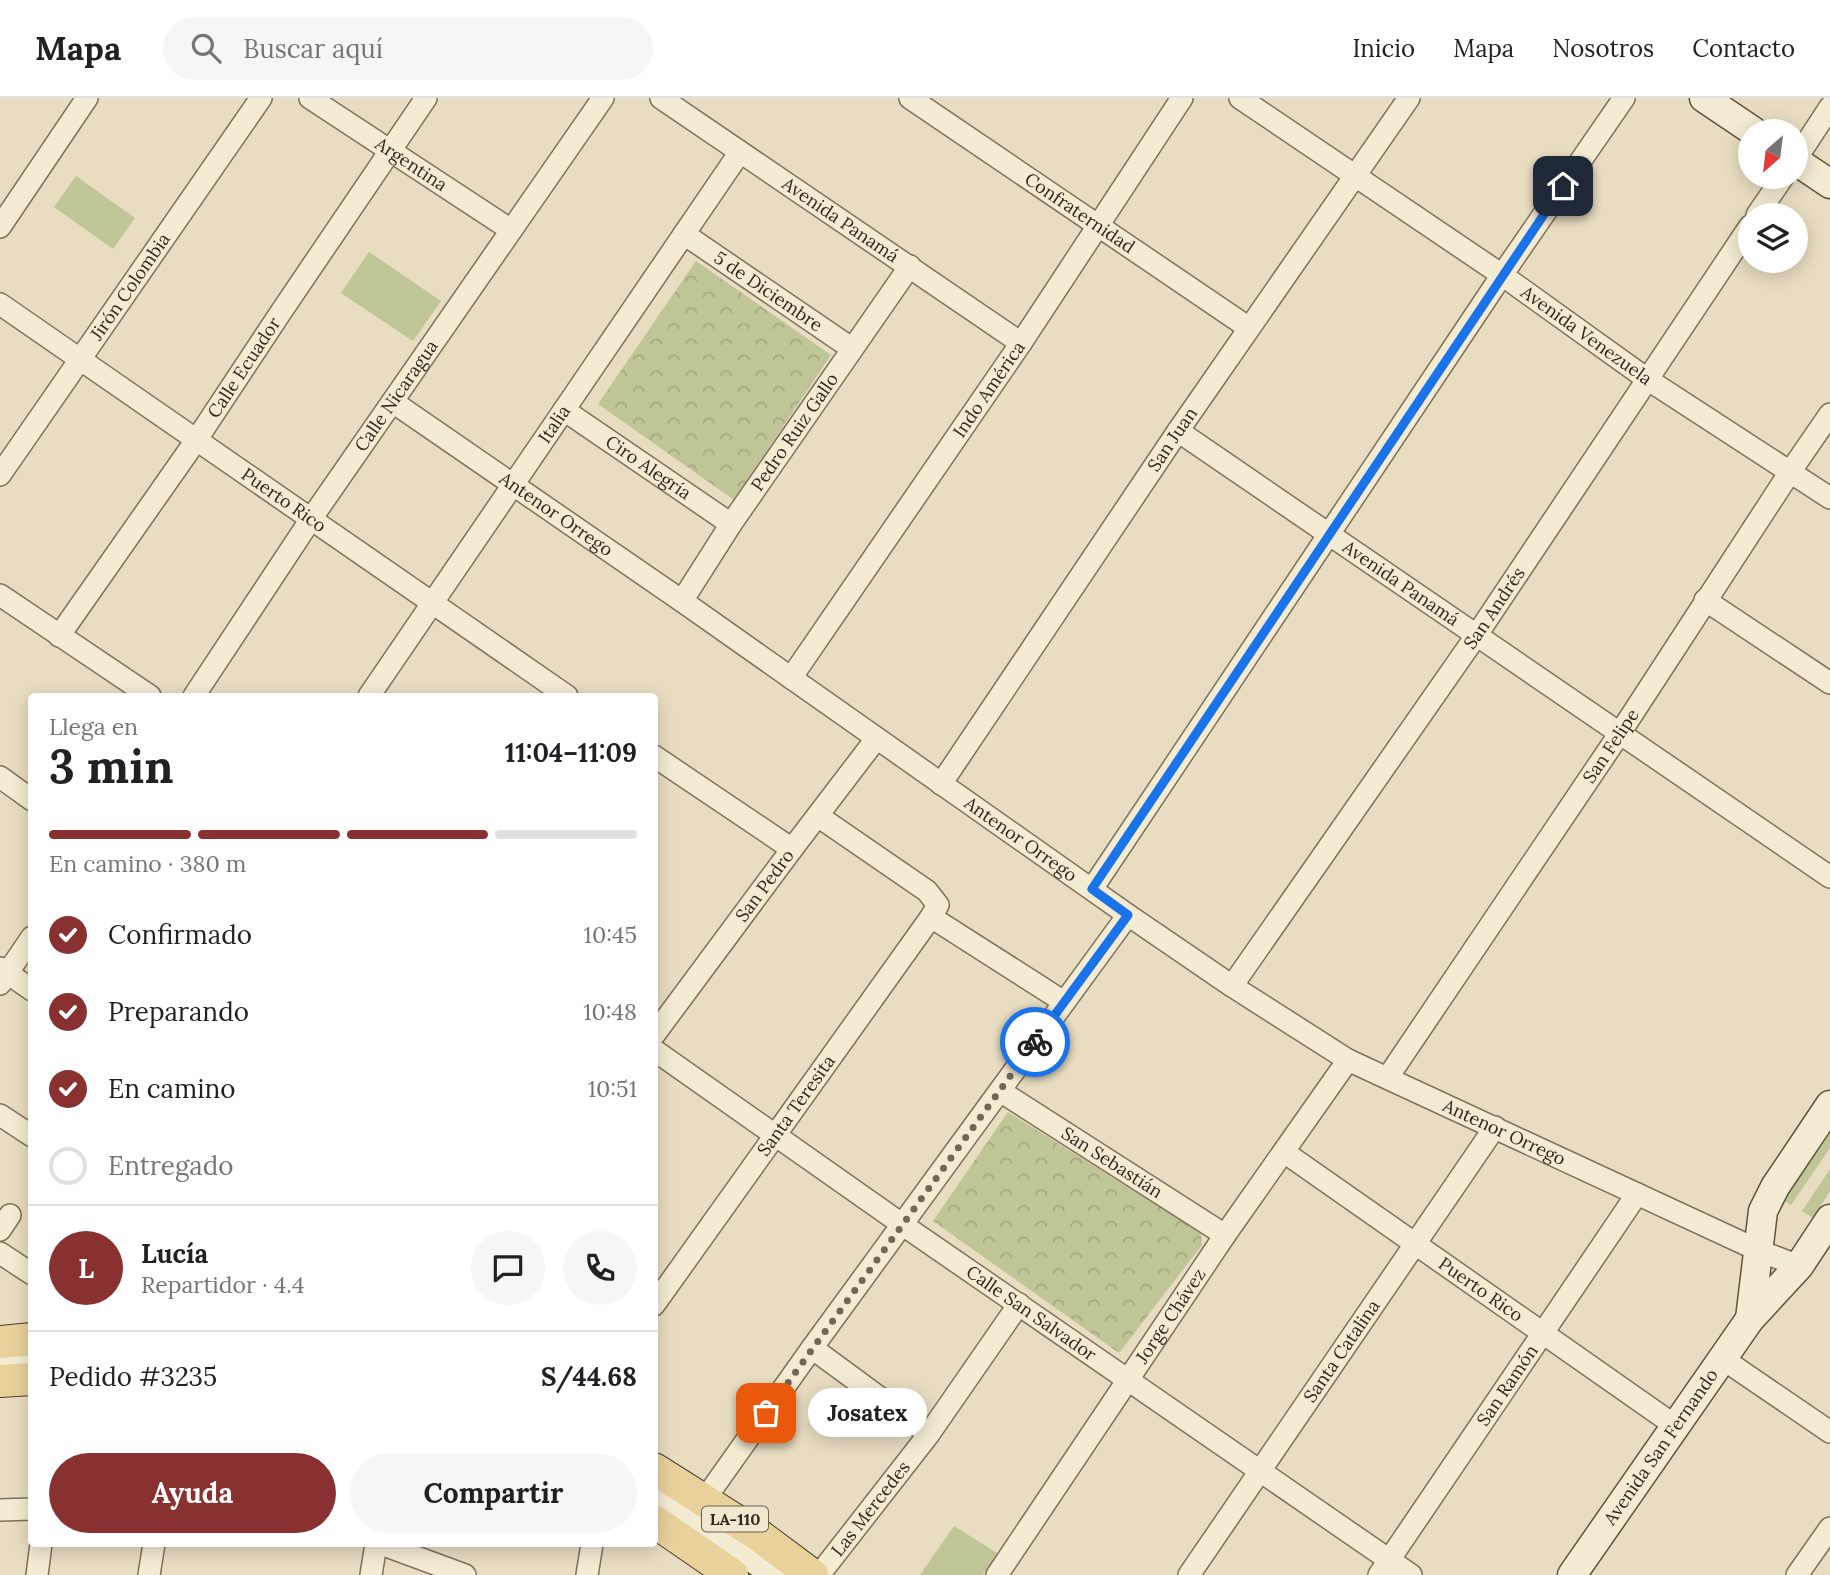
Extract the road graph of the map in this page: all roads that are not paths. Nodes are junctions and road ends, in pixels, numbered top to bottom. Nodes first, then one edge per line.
1 (87, 98) edge
2 (261, 98) edge
3 (310, 98) edge
4 (426, 98) edge
5 (603, 98) edge
6 (661, 98) edge
7 (910, 98) edge
8 (1182, 98) edge
9 (1240, 98) edge
10 (1409, 98) edge
11 (1625, 98) edge
12 (1704, 98) edge
13 (1830, 107) edge
14 (1738, 121) edge
15 (1808, 141) edge
16 (390, 152) junction
17 (740, 152) junction
18 (1808, 168) edge
19 (1356, 175) junction
20 (1830, 184) edge
21 (1098, 226) junction
22 (0, 227) edge
23 (511, 230) junction
24 (684, 234) junction
25 (1738, 244) edge
26 (909, 266) junction
27 (1502, 275) junction
28 (0, 304) edge
29 (1249, 328) junction
30 (1021, 343) junction
31 (851, 348) junction
32 (79, 358) junction
33 (1647, 379) junction
34 (393, 402) junction
35 (564, 410) junction
36 (1830, 414) edge
37 (1178, 431) junction
38 (197, 439) junction
39 (1790, 472) junction
40 (0, 475) edge
41 (513, 486) junction
42 (1830, 498) edge
43 (311, 519) junction
44 (731, 524) junction
45 (1328, 534) junction
46 (0, 594) edge
47 (1705, 600) junction
48 (682, 601) junction
49 (432, 604) junction
50 (59, 636) junction
51 (1476, 636) junction
52 (791, 678) junction
53 (1830, 683) edge
54 (542, 690) edge
55 (145, 693) edge
56 (196, 693) edge
57 (371, 693) edge
58 (1620, 733) junction
59 (877, 739) junction
60 (658, 765) edge
61 (0, 778) edge
62 (941, 784) junction
63 (28, 797) edge
64 (818, 816) junction
65 (792, 849) junction
66 (1830, 877) edge
67 (1092, 889) junction
68 (935, 911) junction
69 (1128, 915) junction
70 (28, 942) edge
71 (2, 975) edge
72 (1232, 986) junction
73 (28, 988) edge
74 (1064, 1002) junction
75 (658, 1030) edge
76 (658, 1053) edge
77 (1348, 1060) junction
78 (1388, 1077) junction
79 (1000, 1091) junction
80 (1830, 1105) edge
81 (0, 1115) edge
82 (1495, 1127) junction
83 (28, 1133) edge
84 (775, 1134) junction
85 (1284, 1152) junction
86 (1637, 1194) junction
87 (1830, 1219) edge
88 (903, 1225) junction
89 (1226, 1235) junction
90 (1415, 1242) junction
91 (1760, 1251) junction
92 (0, 1253) edge
93 (1798, 1266) junction
94 (28, 1271) edge
95 (658, 1299) edge
96 (1019, 1304) junction
97 (1750, 1319) junction
98 (1542, 1333) junction
99 (28, 1339) edge
100 (0, 1342) edge
101 (812, 1348) junction
102 (28, 1359) edge
103 (1723, 1359) junction
104 (0, 1361) edge
105 (28, 1379) edge
106 (1129, 1380) junction
107 (0, 1381) edge
108 (1677, 1426) junction
109 (1830, 1432) edge
110 (929, 1434) junction
111 (658, 1471) edge
112 (1261, 1471) junction
113 (658, 1496) edge
114 (705, 1499) junction
115 (28, 1509) edge
116 (0, 1510) edge
117 (658, 1524) edge
118 (1830, 1528) edge
119 (41, 1547) edge
120 (153, 1547) edge
121 (377, 1547) edge
122 (386, 1547) edge
123 (592, 1547) edge
124 (1384, 1567) edge
125 (37, 1575) edge
126 (149, 1575) edge
127 (371, 1575) edge
128 (465, 1575) edge
129 (587, 1575) edge
130 (732, 1575) edge
131 (776, 1575) edge
132 (812, 1575) edge
133 (819, 1575) edge
134 (998, 1575) edge
135 (1189, 1575) edge
136 (1411, 1575) edge
137 (1572, 1575) edge
138 (1797, 1575) edge

1 - 22 street
2 - 32 street, Jirón Colombia
3 - 16 street, Argentina
4 - 16 street, Calle Ecuador
5 - 23 street, Calle Nicaragua
6 - 17 street, Avenida Panamá
7 - 21 street, Confraternidad
8 - 21 street, Indo América
9 - 19 street, Avenida Venezuela
10 - 19 street, San Juan
11 - 27 street
12 - 14 street
13 - 15 street
16 - 23 street, Argentina
16 - 38 street, Calle Ecuador
17 - 24 street, Italia
17 - 26 street, Avenida Panamá
18 - 20 street
19 - 27 street, Avenida Venezuela
19 - 29 street, San Juan
21 - 29 street, Confraternidad
21 - 30 street, Indo América
23 - 34 street, Calle Nicaragua
24 - 31 street, 5 de Diciembre
24 - 35 street, Italia
25 - 33 street, San Andrés
26 - 30 street, Avenida Panamá
26 - 31 street, Pedro Ruiz Gallo
27 - 33 street, Avenida Venezuela
27 - 45 street
28 - 32 street, Puerto Rico
29 - 37 street, San Juan
30 - 52 street, Indo América
31 - 44 street, Pedro Ruiz Gallo
32 - 38 street, Puerto Rico
32 - 40 street, Jirón Colombia
33 - 39 street, Avenida Venezuela
33 - 51 street, San Andrés
34 - 41 street, Antenor Orrego
34 - 43 street, Calle Nicaragua
35 - 41 street, Italia
35 - 44 street, Ciro Alegría
36 - 39 street, San Felipe
37 - 45 street, Avenida Panamá
37 - 62 street, San Juan
38 - 43 street, Puerto Rico
38 - 50 street, Calle Ecuador
39 - 42 street, Avenida Venezuela
39 - 47 street, San Felipe
41 - 48 street, Antenor Orrego
41 - 49 street, Italia
43 - 49 street, Puerto Rico
43 - 56 street, Calle Nicaragua
44 - 48 street, Pedro Ruiz Gallo
45 - 51 street, Avenida Panamá
45 - 67 street
46 - 50 street
47 - 53 street
47 - 58 street, San Felipe
48 - 52 street, Antenor Orrego
49 - 54 street, Puerto Rico
49 - 57 street, Italia
50 - 55 street
51 - 58 street, Avenida Panamá
51 - 72 street, San Andrés
52 - 59 street, Antenor Orrego
58 - 66 street, Avenida Panamá
58 - 78 street, San Felipe
59 - 62 street, Antenor Orrego
59 - 64 street, San Pedro
60 - 65 street
61 - 63 street
62 - 67 street, Antenor Orrego
64 - 65 street, San Pedro
64 - 68 street
65 - 75 street, San Pedro
67 - 69 street, Antenor Orrego
68 - 74 street
68 - 84 street, Santa Teresita
69 - 72 street, Antenor Orrego
69 - 74 street
70 - 71 street
71 - 73 street
72 - 77 street, Antenor Orrego
74 - 79 street
76 - 84 street, Calle San Salvador
77 - 78 street, Antenor Orrego
77 - 85 street, Jorge Chávez
78 - 82 street, Antenor Orrego
79 - 88 street
79 - 89 street, San Sebastián
80 - 91 street
81 - 83 street
82 - 86 street, Antenor Orrego
82 - 90 street, Santa Catalina
84 - 88 street, Calle San Salvador
84 - 95 street, Santa Teresita
85 - 89 street, Jorge Chávez
85 - 90 street, Puerto Rico
86 - 91 street, Antenor Orrego
86 - 98 street, San Ramón
87 - 93 street, Avenida San Fernando
88 - 96 street, Calle San Salvador
88 - 101 street
89 - 106 street, Jorge Chávez
90 - 98 street, Puerto Rico
90 - 112 street, Santa Catalina
91 - 93 street, Antenor Orrego
91 - 97 street
92 - 94 street
93 - 97 street, Avenida San Fernando
96 - 106 street, Calle San Salvador
96 - 110 street, Las Mercedes
97 - 103 street, Avenida San Fernando
98 - 108 street, Puerto Rico
98 - 124 street, San Ramón
99 - 100 main road
101 - 110 street
101 - 114 street
102 - 104 street
103 - 108 street, Avenida San Fernando
103 - 109 street
105 - 107 main road
106 - 112 street, Calle San Salvador
106 - 134 street, Jorge Chávez
108 - 137 street, Avenida San Fernando
110 - 133 street, Las Mercedes
111 - 114 main road, LA-110
112 - 124 street, Calle San Salvador
112 - 135 street, Santa Catalina
113 - 131 street
114 - 132 main road, LA-110
115 - 116 street
117 - 130 main road, LA-110
118 - 138 street
119 - 125 street
120 - 126 street
121 - 127 street
122 - 128 street
123 - 129 street
124 - 136 street, Calle San Salvador

